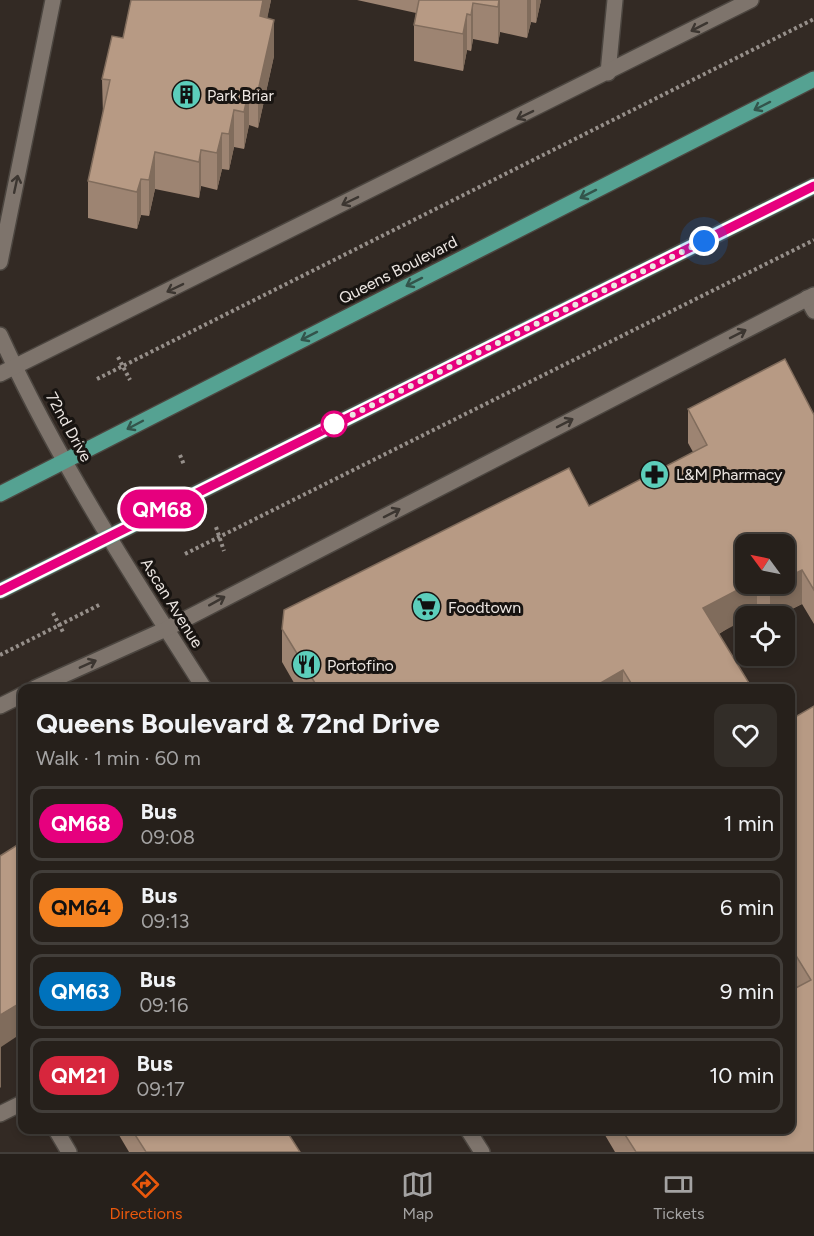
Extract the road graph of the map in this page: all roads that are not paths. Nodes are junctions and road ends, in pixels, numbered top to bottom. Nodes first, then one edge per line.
1 (53, 0) edge
2 (615, 0) edge
3 (751, 0) edge
4 (608, 73) junction
5 (814, 79) edge
6 (814, 186) edge
7 (0, 262) edge
8 (812, 301) edge
9 (0, 335) edge
10 (14, 367) junction
11 (0, 374) edge
12 (67, 461) junction
13 (0, 494) edge
14 (109, 536) junction
15 (0, 591) edge
16 (166, 629) junction
17 (44, 684) edge
18 (201, 684) edge
19 (18, 697) edge
20 (0, 706) edge
21 (18, 1105) edge
22 (0, 1114) edge
23 (58, 1134) edge
24 (471, 1134) edge
25 (69, 1152) edge
26 (482, 1152) edge

7 -> 1 street
2 - 4 street
3 -> 4 street
4 -> 10 street
5 -> 12 main road, Queens Boulevard
6 - 14 main road
16 -> 8 street
9 - 10 street, 72nd Drive
10 - 11 street
10 - 12 street, 72nd Drive
12 - 13 main road, Queens Boulevard
12 - 14 street, 72nd Drive
14 - 15 main road
14 - 16 street, Ascan Avenue
17 -> 16 street
16 - 18 street, Ascan Avenue
19 - 20 street
21 - 22 street
23 - 25 street
24 - 26 street

